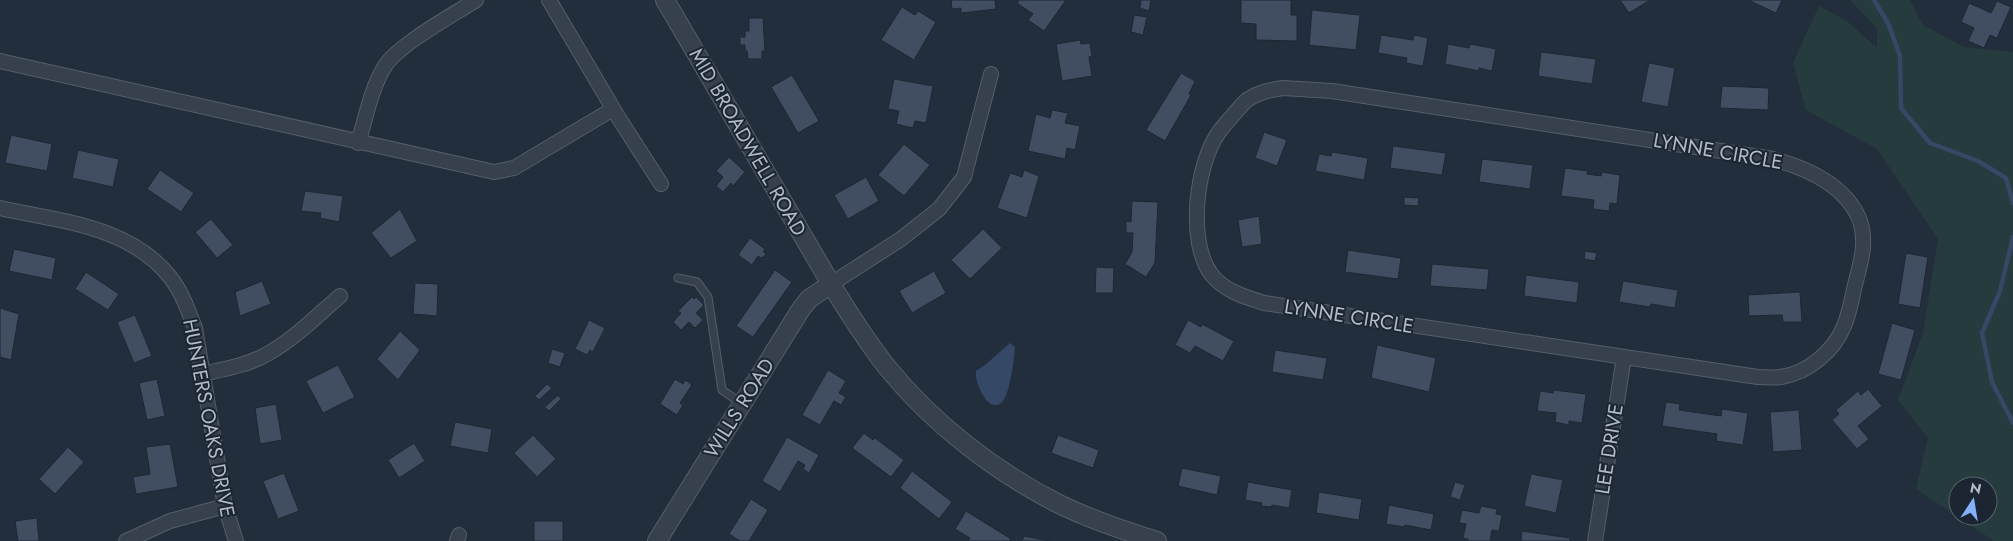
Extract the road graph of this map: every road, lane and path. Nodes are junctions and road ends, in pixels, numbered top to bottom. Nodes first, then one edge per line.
1 (476, 0) edge
2 (549, 0) edge
3 (665, 0) edge
4 (0, 61) edge
5 (991, 74) dead end
6 (614, 110) junction
7 (358, 143) junction
8 (661, 184) dead end
9 (0, 208) edge
10 (678, 278) dead end
11 (831, 284) junction
12 (340, 296) dead end
13 (1624, 357) junction
14 (202, 374) junction
15 (742, 404) junction
16 (224, 506) junction
17 (663, 539) edge
18 (126, 541) edge
19 (236, 541) edge
20 (1157, 541) edge
21 (1594, 541) edge

1 - 7 street
2 - 6 street
3 - 11 street, MID BROADWELL ROAD
4 - 7 street
5 - 11 street
6 - 7 street
6 - 8 street
9 - 14 street, HUNTERS OAKS DRIVE
10 - 15 lane
11 - 15 street, WILLS ROAD
11 - 20 street, MID BROADWELL ROAD
12 - 14 street
13 - 13 street, LYNNE CIRCLE
13 - 21 street, LEE DRIVE
14 - 16 street, HUNTERS OAKS DRIVE
15 - 17 street, WILLS ROAD
16 - 18 street
16 - 19 street, HUNTERS OAKS DRIVE

